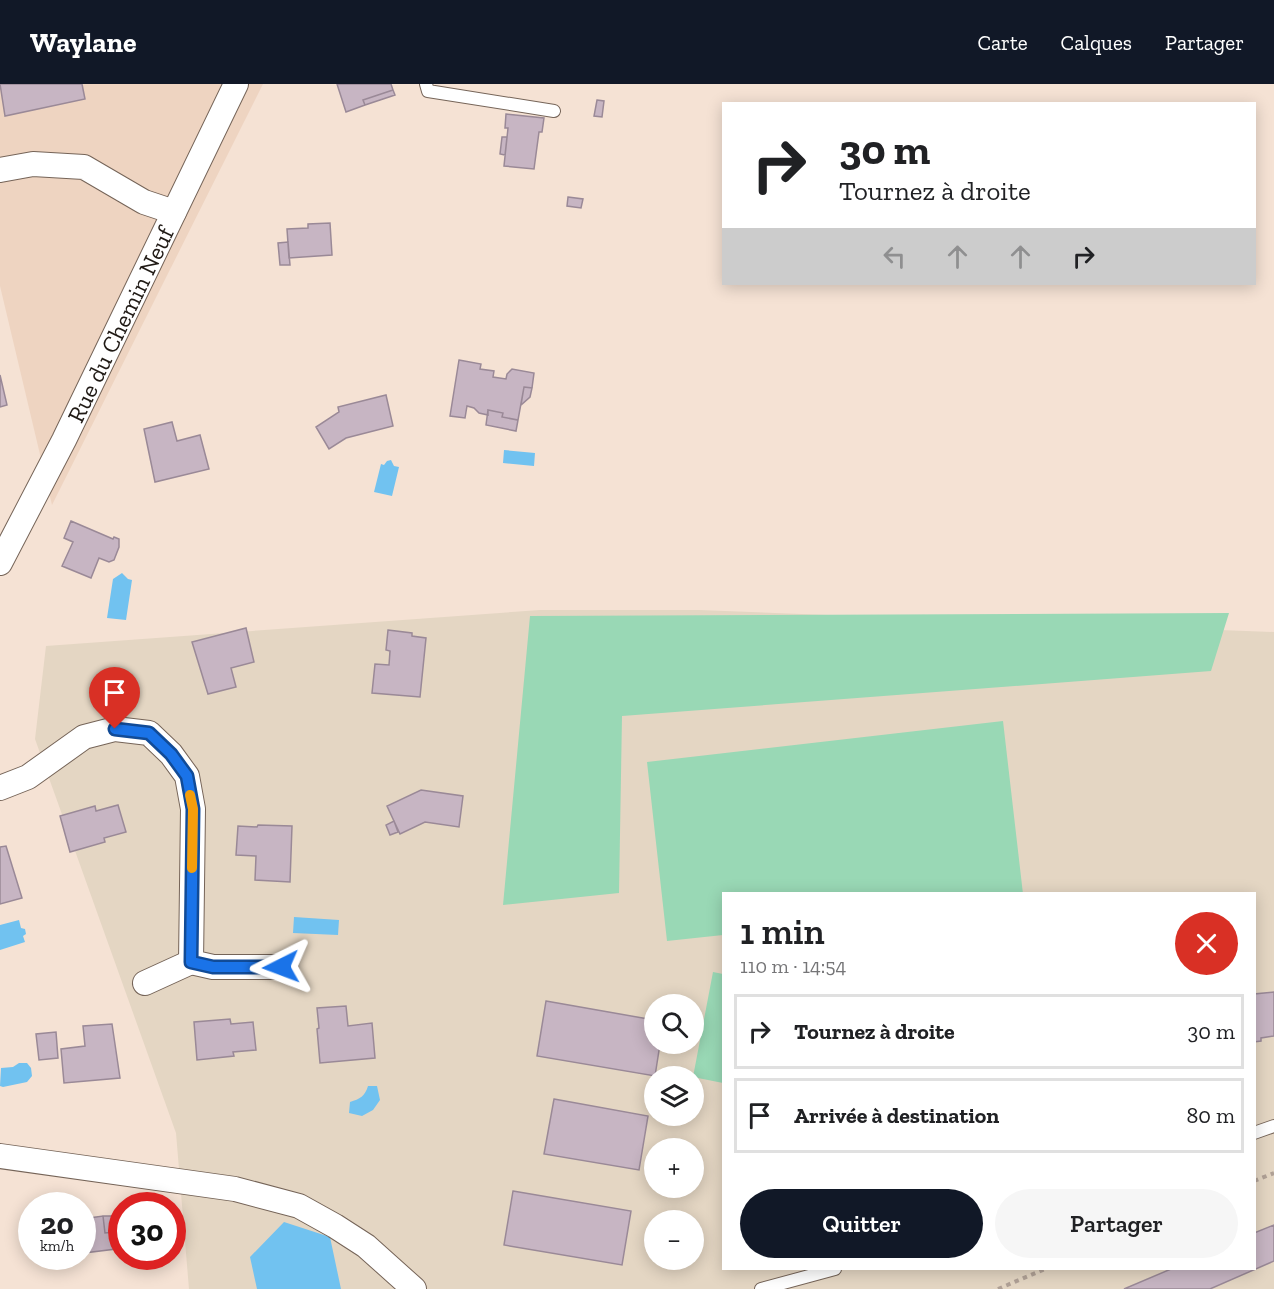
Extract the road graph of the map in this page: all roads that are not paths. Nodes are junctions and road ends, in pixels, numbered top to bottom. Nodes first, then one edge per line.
1 (236, 84) edge
2 (426, 84) edge
3 (555, 111) dead end
4 (0, 170) edge
5 (174, 212) junction
6 (0, 563) edge
7 (0, 788) edge
8 (191, 962) junction
9 (281, 967) dead end
10 (145, 983) dead end
11 (1274, 1126) edge
12 (1256, 1132) edge
13 (0, 1156) edge
14 (832, 1270) edge
15 (414, 1289) edge
16 (761, 1289) edge

1 - 5 street, Rue du Chemin Neuf
2 - 3 lane
4 - 5 street
5 - 6 street, Rue du Chemin Neuf
7 - 8 street
8 - 9 street
8 - 10 street
11 - 12 lane
13 - 15 street
14 - 16 lane

